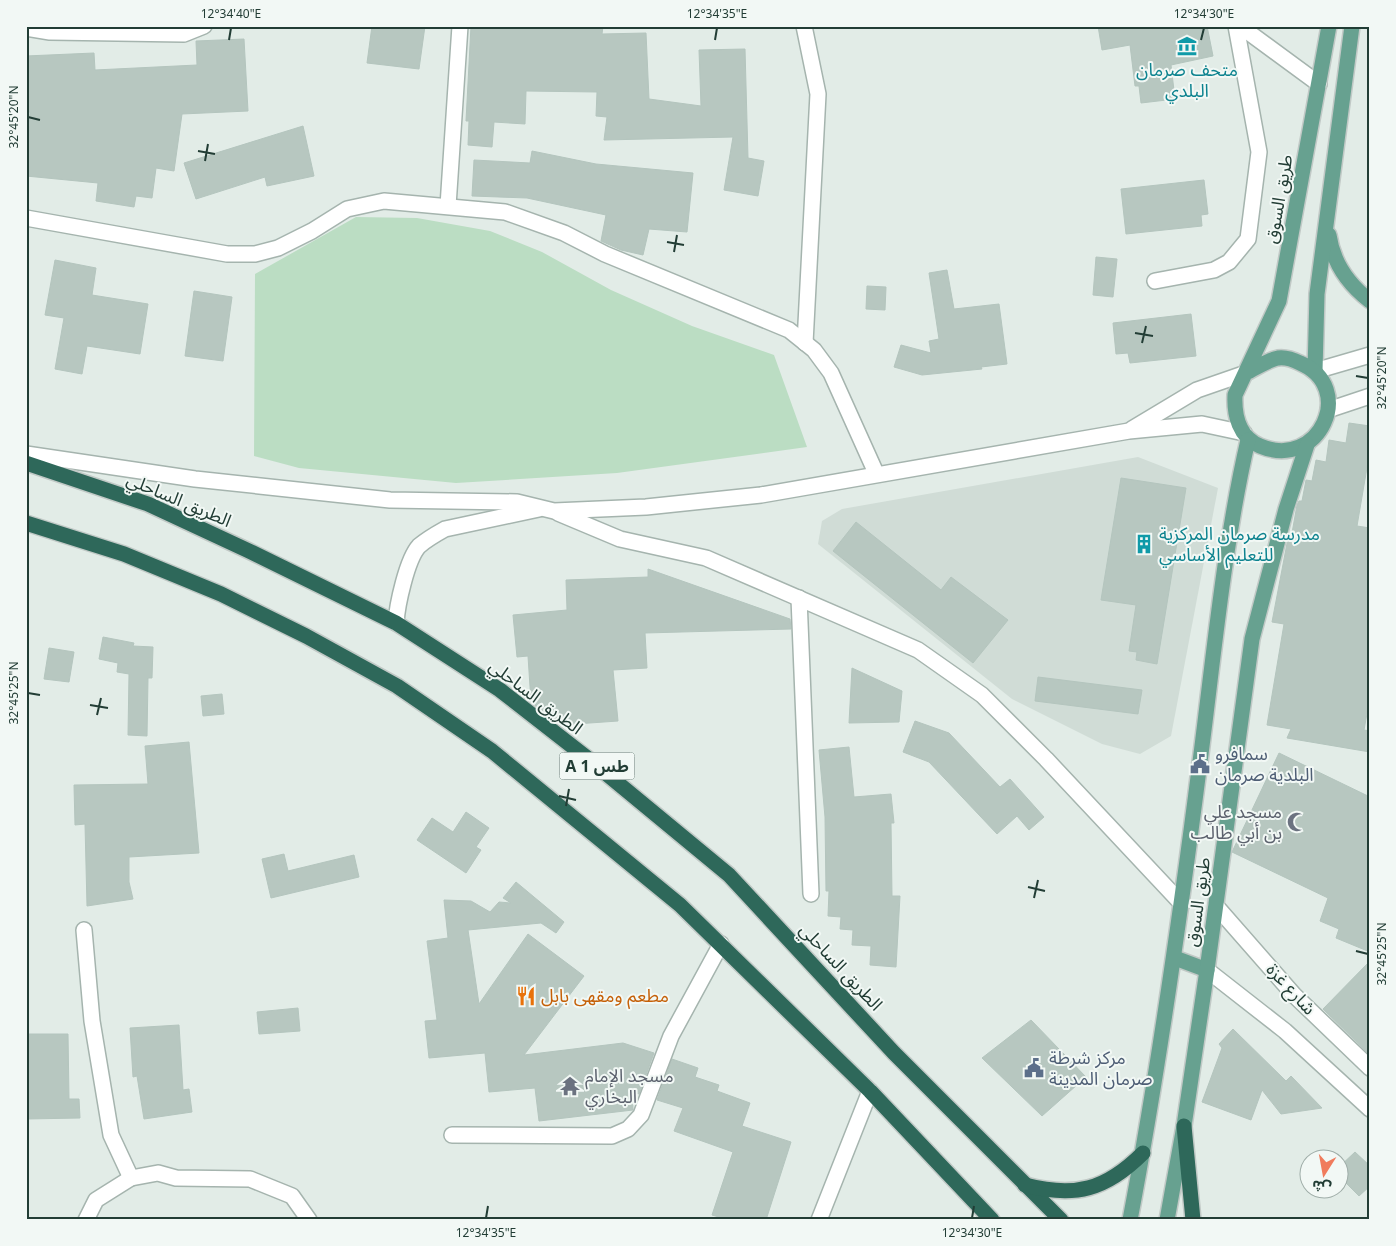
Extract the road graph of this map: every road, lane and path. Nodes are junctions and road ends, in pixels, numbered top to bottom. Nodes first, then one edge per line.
1 (204, 26) edge
2 (460, 26) edge
3 (804, 26) edge
4 (1236, 26) edge
5 (1240, 26) edge
6 (1329, 26) edge
7 (1352, 26) edge
8 (26, 28) edge
9 (1319, 84) junction
10 (448, 206) junction
11 (26, 218) edge
12 (1327, 223) junction
13 (1155, 281) dead end
14 (1370, 301) edge
15 (805, 343) junction
16 (1370, 355) edge
17 (1315, 371) junction
18 (1246, 373) junction
19 (1370, 396) edge
20 (1328, 410) junction
21 (1129, 431) junction
22 (1246, 436) junction
23 (1307, 445) junction
24 (26, 454) edge
25 (26, 463) edge
26 (876, 473) junction
27 (547, 510) junction
28 (26, 523) edge
29 (799, 598) junction
30 (396, 623) junction
31 (811, 894) dead end
32 (1182, 904) junction
33 (1216, 906) junction
34 (84, 930) dead end
35 (721, 944) junction
36 (1175, 958) junction
37 (1207, 970) junction
38 (1370, 1068) edge
39 (870, 1091) junction
40 (1370, 1109) edge
41 (1184, 1126) junction
42 (452, 1135) dead end
43 (1143, 1153) junction
44 (131, 1178) junction
45 (1024, 1184) junction
46 (86, 1220) edge
47 (309, 1220) edge
48 (819, 1220) edge
49 (992, 1220) edge
50 (1060, 1220) edge
51 (1130, 1220) edge
52 (1167, 1220) edge
53 (1193, 1220) edge

1 - 8 street
2 - 10 street
3 - 15 street
4 - 13 street
5 - 9 street
6 - 9 main road, طريق السوق
7 - 12 main road
9 - 18 main road, طريق السوق
10 - 11 street
10 - 15 street
12 - 14 main road
12 - 17 main road
15 - 26 street
16 - 17 street
17 - 18 main road
17 - 20 main road
18 - 21 street
18 - 22 main road
19 - 20 street
20 - 23 main road
21 - 22 street
21 - 26 street
22 - 23 main road
22 - 32 main road, طريق السوق
23 - 33 main road, طريق السوق
24 - 27 street
25 - 30 highway, الطريق الساحلي / A 1 طس
26 - 27 street
27 - 29 street
27 - 30 street
28 - 35 highway, A 1 طس
29 - 31 street
29 - 32 street
30 - 45 highway, الطريق الساحلي / A 1 طس
32 - 36 main road, طريق السوق
33 - 37 main road, طريق السوق
33 - 38 street, شارع غزة
34 - 44 street
35 - 39 highway, A 1 طس
35 - 42 street
36 - 37 main road
36 - 43 main road, طريق السوق
37 - 40 street, شارع غزة
37 - 41 main road, طريق السوق
39 - 48 street
39 - 49 highway, A 1 طس
41 - 52 main road, طريق السوق
41 - 53 highway
43 - 45 highway
43 - 51 main road, طريق السوق
44 - 46 street
44 - 47 street
45 - 50 highway, الطريق الساحلي / A 1 طس

